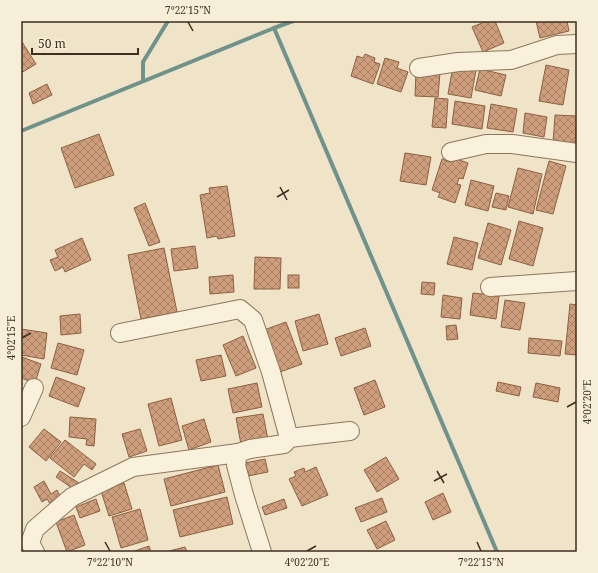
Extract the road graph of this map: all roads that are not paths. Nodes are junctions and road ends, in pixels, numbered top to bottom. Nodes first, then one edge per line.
1 (577, 44) edge
2 (419, 68) dead end
3 (450, 152) dead end
4 (577, 153) edge
5 (577, 281) edge
6 (490, 287) dead end
7 (120, 333) dead end
8 (34, 388) dead end
9 (21, 417) edge
10 (350, 431) dead end
11 (289, 438) junction
12 (238, 454) junction
13 (35, 552) edge
14 (262, 552) edge

1 - 2 street
3 - 4 street
5 - 6 street
7 - 11 street
8 - 9 street
10 - 11 street
11 - 12 street
12 - 13 street
12 - 14 street

